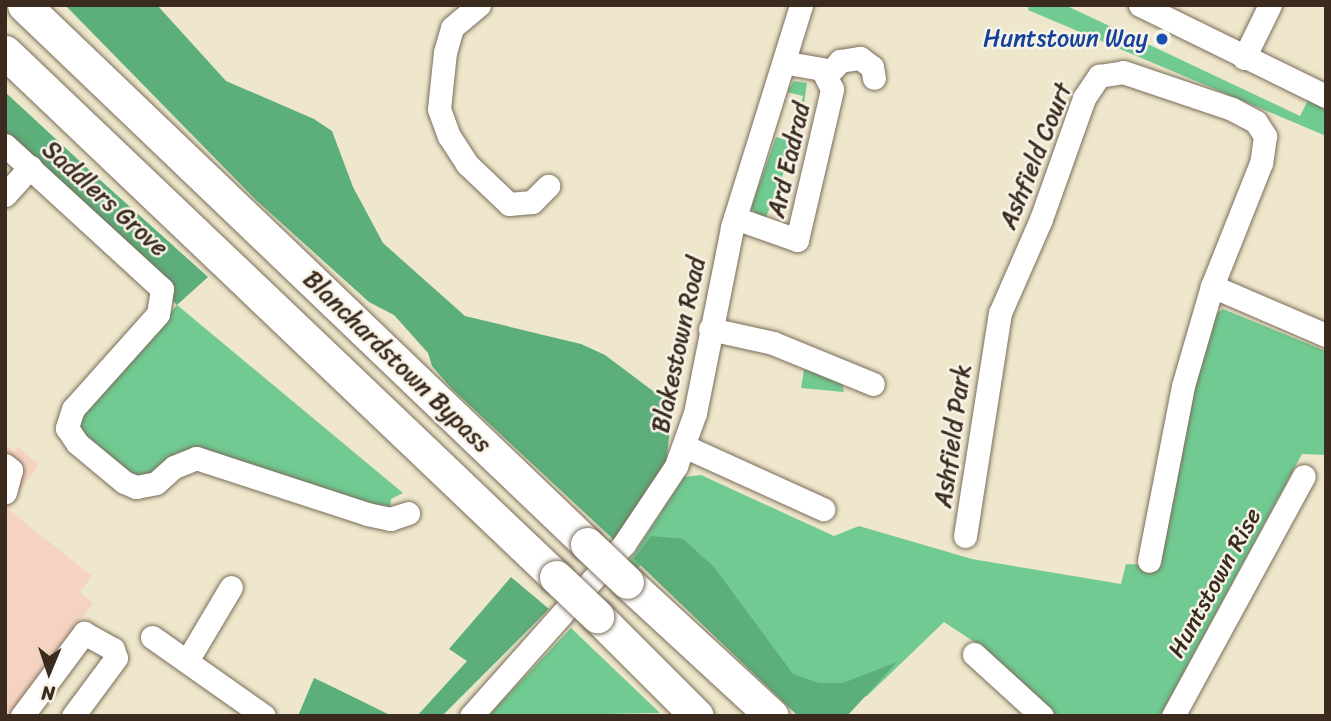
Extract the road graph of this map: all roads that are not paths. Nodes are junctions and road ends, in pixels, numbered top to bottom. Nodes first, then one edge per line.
1 (24, 5) edge
2 (47, 5) edge
3 (479, 5) edge
4 (801, 5) edge
5 (1140, 5) edge
6 (1270, 5) edge
7 (5, 52) edge
8 (1244, 58) junction
9 (783, 62) junction
10 (5, 74) edge
11 (828, 74) junction
12 (874, 78) dead end
13 (1326, 96) edge
14 (5, 145) edge
15 (30, 167) junction
16 (195, 169) junction
17 (548, 186) dead end
18 (5, 195) edge
19 (735, 218) junction
20 (1212, 286) junction
21 (710, 329) junction
22 (1326, 335) edge
23 (993, 343) joint
24 (860, 385) dead end
25 (684, 446) junction
26 (5, 465) edge
27 (444, 471) junction
28 (1304, 476) dead end
29 (5, 492) edge
30 (824, 509) dead end
31 (408, 513) dead end
32 (965, 536) dead end
33 (1149, 561) dead end
34 (231, 587) dead end
35 (152, 637) dead end
36 (974, 654) dead end
37 (187, 661) junction
38 (22, 716) edge
39 (73, 716) edge
40 (264, 716) edge
41 (471, 716) edge
42 (697, 716) edge
43 (772, 716) edge
44 (1042, 716) edge
45 (1173, 716) edge

1 - 16 highway, Blanchardstown Bypass
2 - 16 highway
3 - 17 street
4 - 9 street, Blakestown Road
5 - 8 street
6 - 8 street
7 - 27 highway, Blanchardstown Bypass
8 - 13 street
9 - 11 street, Ard Eadrad
9 - 19 street, Blakestown Road
10 - 27 highway
11 - 12 street
11 - 19 street, Ard Eadrad
14 - 15 street, Saddlers Grove
15 - 18 street
15 - 31 street, Saddlers Grove
16 - 43 highway, Blanchardstown Bypass, bridge
19 - 21 street, Blakestown Road
20 - 22 street
20 - 23 street, Ashfield Court
20 - 33 street, Ashfield Court
21 - 24 street
21 - 25 street, Blakestown Road
23 - 32 street, Ashfield Park
25 - 30 street
25 - 41 street, Blakestown Road
26 - 29 street
27 - 42 highway, Blanchardstown Bypass, bridge
28 - 45 street, Huntstown Rise
34 - 37 street
35 - 37 street
36 - 44 street
37 - 40 street
38 - 39 street

